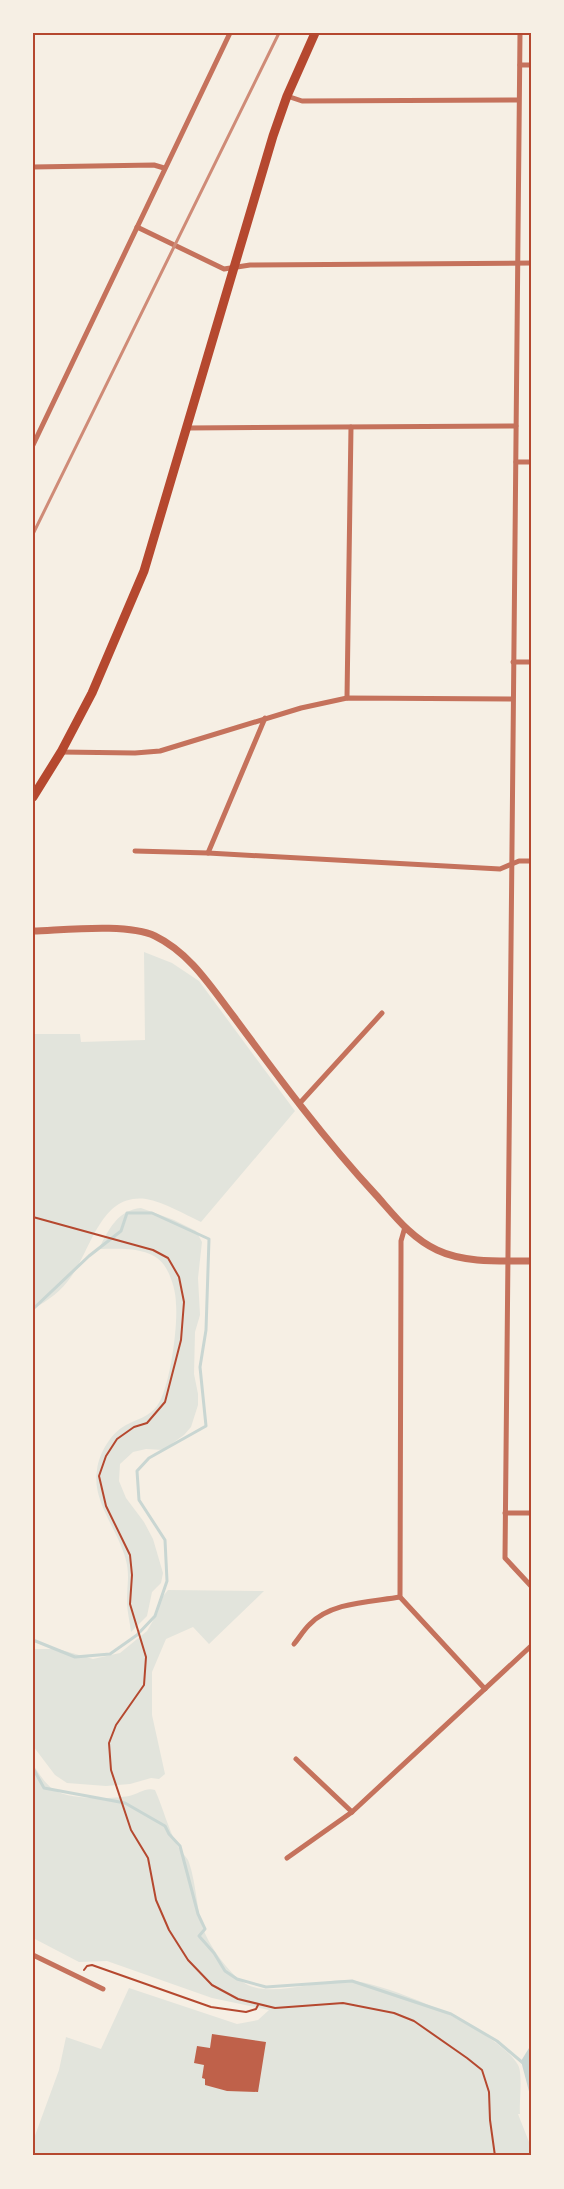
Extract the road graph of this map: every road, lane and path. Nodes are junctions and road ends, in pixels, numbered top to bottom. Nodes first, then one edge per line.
1 (230, 33) edge
2 (315, 33) edge
3 (520, 33) edge
4 (520, 65) junction
5 (531, 65) edge
6 (286, 96) junction
7 (518, 100) junction
8 (33, 167) edge
9 (164, 168) junction
10 (137, 227) junction
11 (518, 263) junction
12 (531, 263) edge
13 (234, 268) junction
14 (516, 426) junction
15 (351, 427) junction
16 (187, 428) junction
17 (33, 445) edge
18 (516, 462) junction
19 (531, 462) edge
20 (513, 662) junction
21 (531, 662) edge
22 (347, 698) junction
23 (512, 699) junction
24 (265, 718) junction
25 (61, 752) junction
26 (33, 797) edge
27 (135, 850) dead end
28 (208, 853) junction
29 (531, 861) edge
30 (511, 864) junction
31 (33, 931) edge
32 (382, 1013) dead end
33 (299, 1104) junction
34 (33, 1217) edge
35 (405, 1227) junction
36 (507, 1261) junction
37 (531, 1261) edge
38 (505, 1513) junction
39 (531, 1513) edge
40 (531, 1586) edge
41 (400, 1597) junction
42 (294, 1644) dead end
43 (531, 1646) edge
44 (485, 1689) junction
45 (296, 1759) dead end
46 (352, 1812) junction
47 (287, 1858) dead end
48 (33, 1955) edge
49 (80, 1978) junction
50 (103, 1989) dead end
51 (258, 2005) junction
52 (495, 2156) edge

1 - 9 street
2 - 6 main road
3 - 4 street
4 - 5 street
4 - 7 street
6 - 7 street
6 - 13 main road
7 - 11 street
8 - 9 street
9 - 10 street
10 - 13 street
10 - 17 street
11 - 12 street
11 - 13 street
11 - 14 street
13 - 16 main road
14 - 15 street
14 - 18 street
15 - 16 street
15 - 22 street
16 - 25 main road
18 - 19 street
18 - 20 street
20 - 21 street
20 - 23 street
22 - 23 street
22 - 24 street
23 - 30 street
24 - 25 street
24 - 28 street
25 - 26 main road
27 - 28 street
28 - 30 street
29 - 30 street
30 - 36 street
31 - 33 street
32 - 33 street
33 - 35 street
34 - 51 path
35 - 36 street
35 - 41 street
36 - 37 street
36 - 38 street
38 - 39 street
38 - 40 street
41 - 42 street
41 - 44 street
43 - 44 street
44 - 46 street
45 - 46 street
46 - 47 street
48 - 49 street
49 - 50 street
49 - 51 path
51 - 52 path

